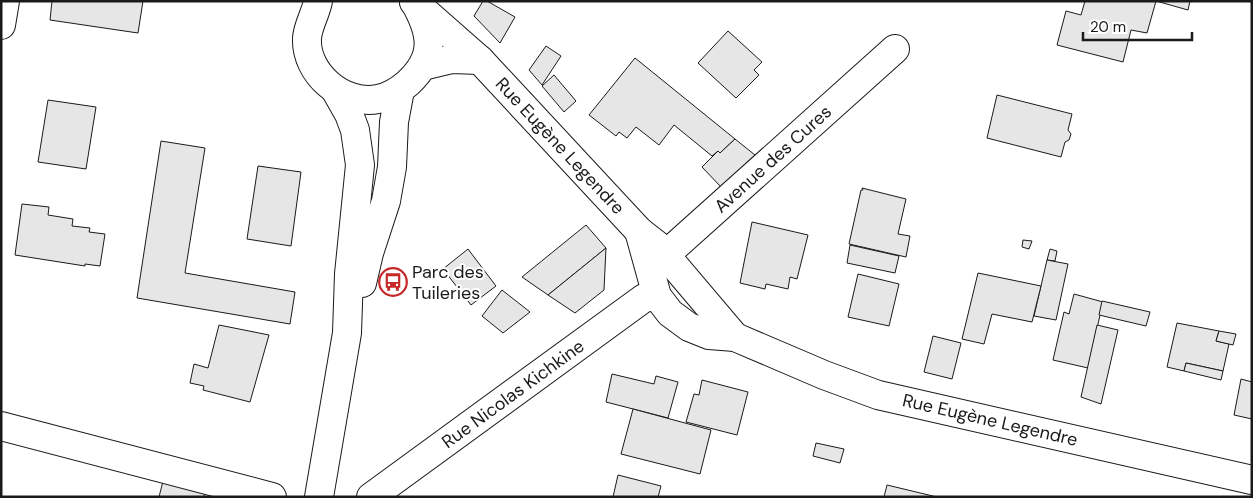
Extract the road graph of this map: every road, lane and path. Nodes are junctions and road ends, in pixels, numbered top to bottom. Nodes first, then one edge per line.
1 (5, 1) edge
2 (318, 1) edge
3 (414, 1) edge
4 (1, 25) edge
5 (895, 49) dead end
6 (480, 60) junction
7 (423, 66) junction
8 (400, 90) junction
9 (336, 91) junction
10 (658, 262) junction
11 (657, 296) junction
12 (348, 332) junction
13 (735, 337) junction
14 (1, 426) edge
15 (1252, 480) edge
16 (272, 497) edge
17 (319, 497) edge
18 (372, 497) edge

1 - 4 street
2 - 9 street
3 - 6 street, Rue Eugène Legendre
3 - 7 street
5 - 10 street, Avenue des Cures
6 - 7 street
6 - 10 street, Rue Eugène Legendre
7 - 8 street
8 - 9 street
8 - 12 street
9 - 12 street
10 - 11 street, Rue Eugène Legendre
10 - 13 street, Rue Eugène Legendre
11 - 13 street, Rue Eugène Legendre
11 - 18 street, Rue Nicolas Kichkine
12 - 17 street
13 - 15 street, Rue Eugène Legendre
14 - 16 street

